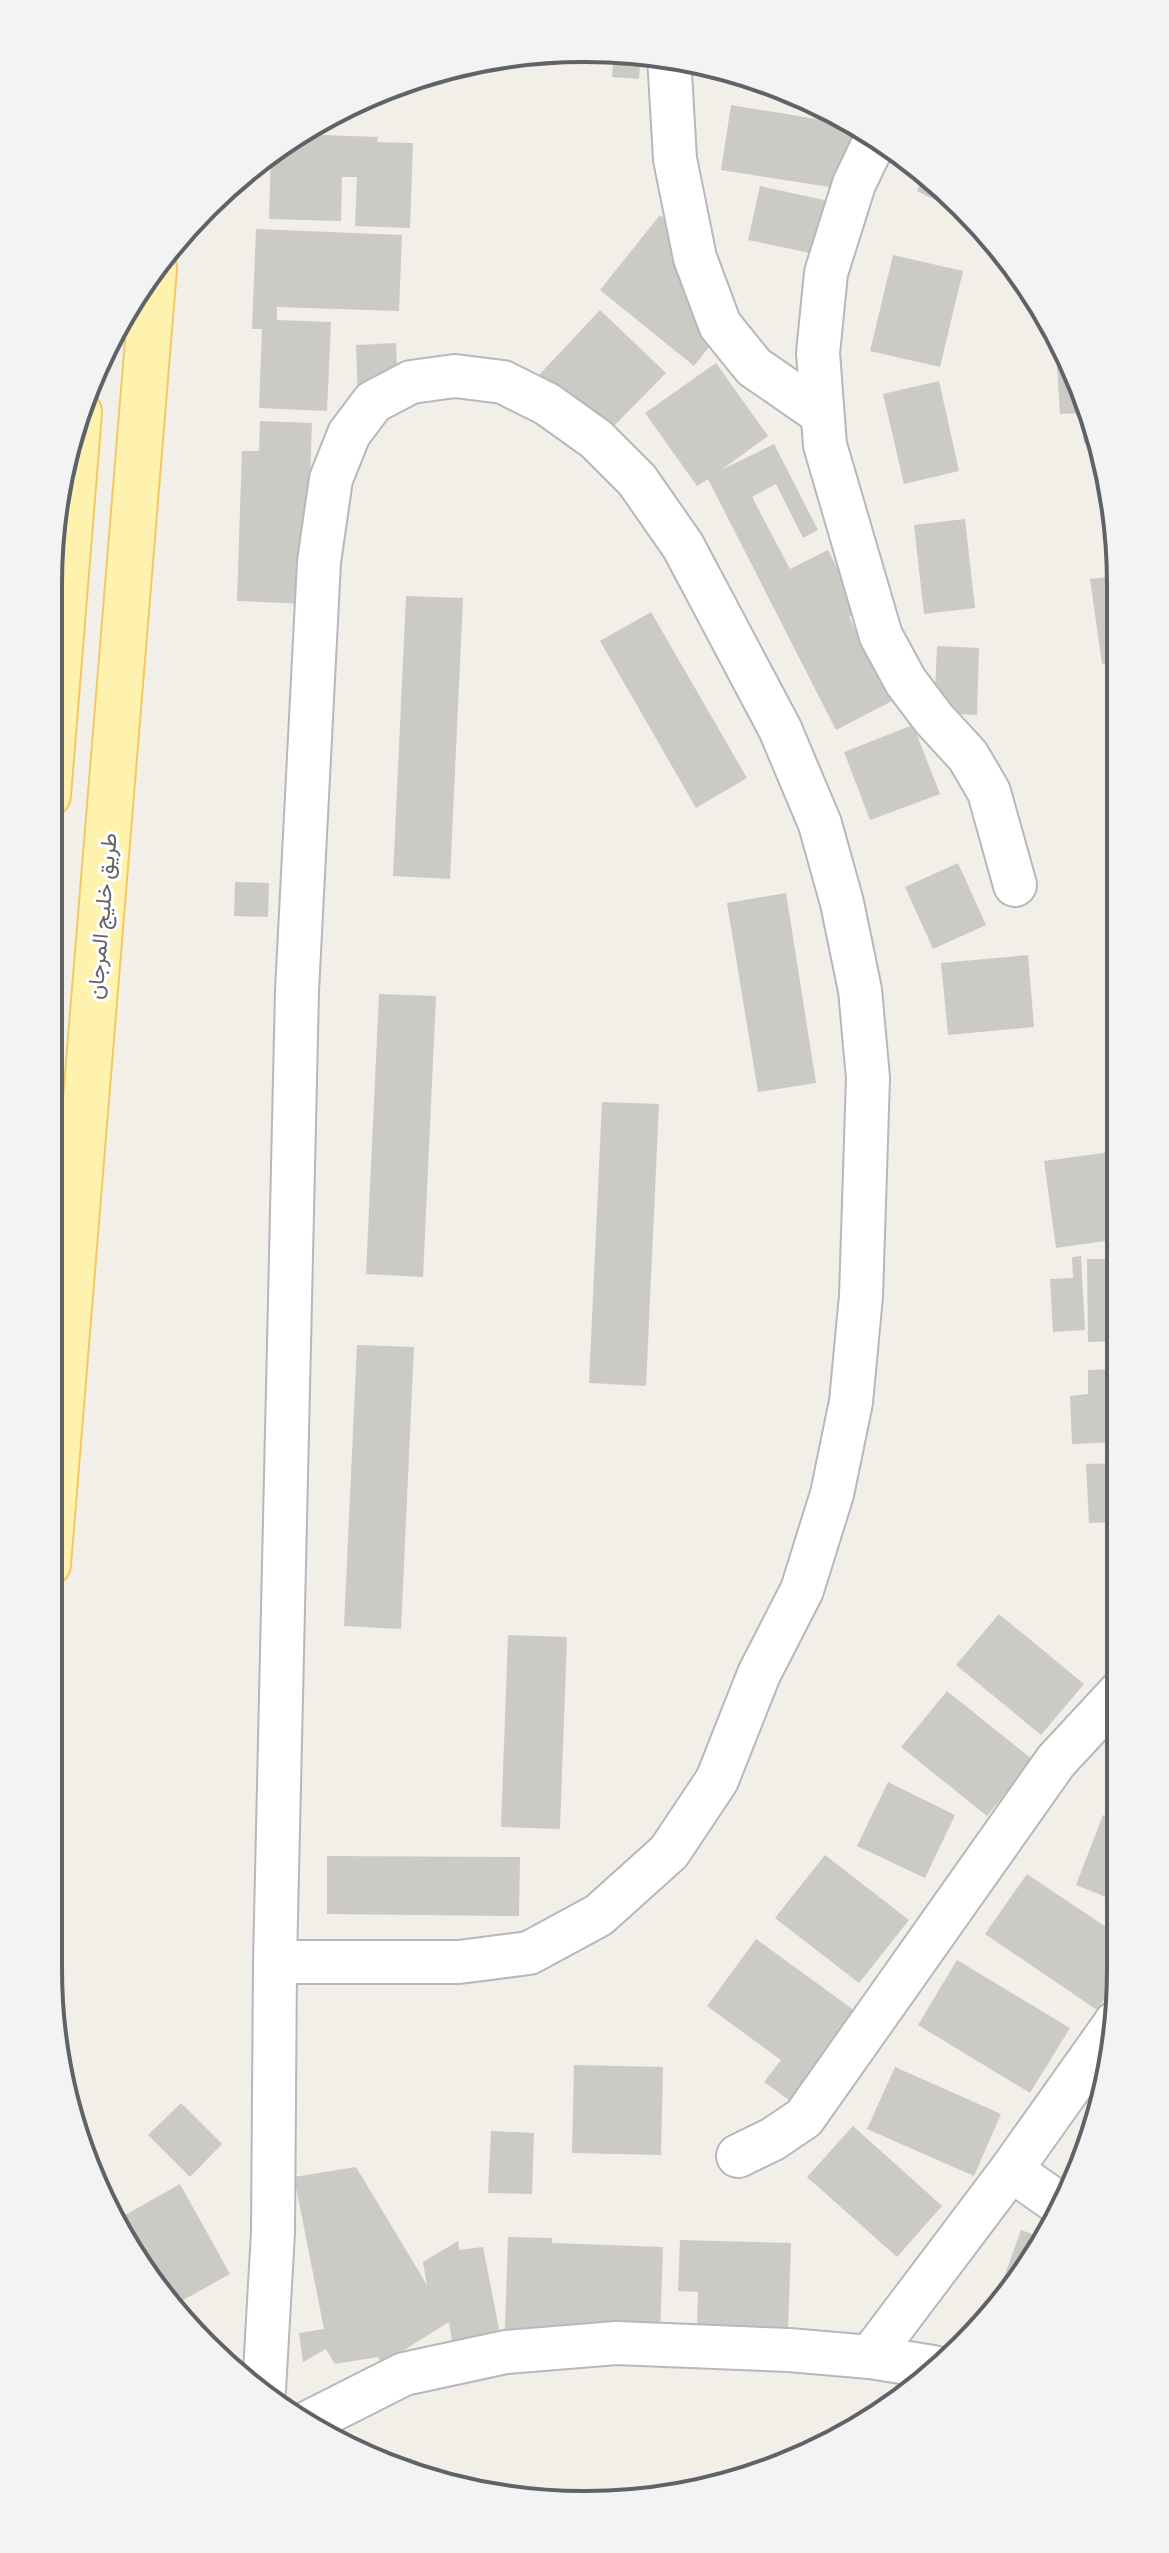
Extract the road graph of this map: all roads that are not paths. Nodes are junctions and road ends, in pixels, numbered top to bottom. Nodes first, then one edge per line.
1 (670, 69) edge
2 (871, 148) edge
3 (152, 291) edge
4 (822, 414) junction
5 (74, 475) edge
6 (62, 622) edge
7 (1015, 885) dead end
8 (62, 1393) edge
9 (1107, 1706) edge
10 (275, 1962) junction
11 (1102, 2041) edge
12 (738, 2156) dead end
13 (1011, 2170) junction
14 (1053, 2200) edge
15 (870, 2357) junction
16 (924, 2366) edge
17 (264, 2382) edge
18 (318, 2418) edge

1 - 4 street
2 - 4 street
3 - 8 main road, طريق خليج المرجان
4 - 7 street
5 - 6 main road
9 - 12 street
10 - 10 street
10 - 17 street
11 - 13 street
13 - 14 street
13 - 15 street
15 - 16 street
15 - 18 street

